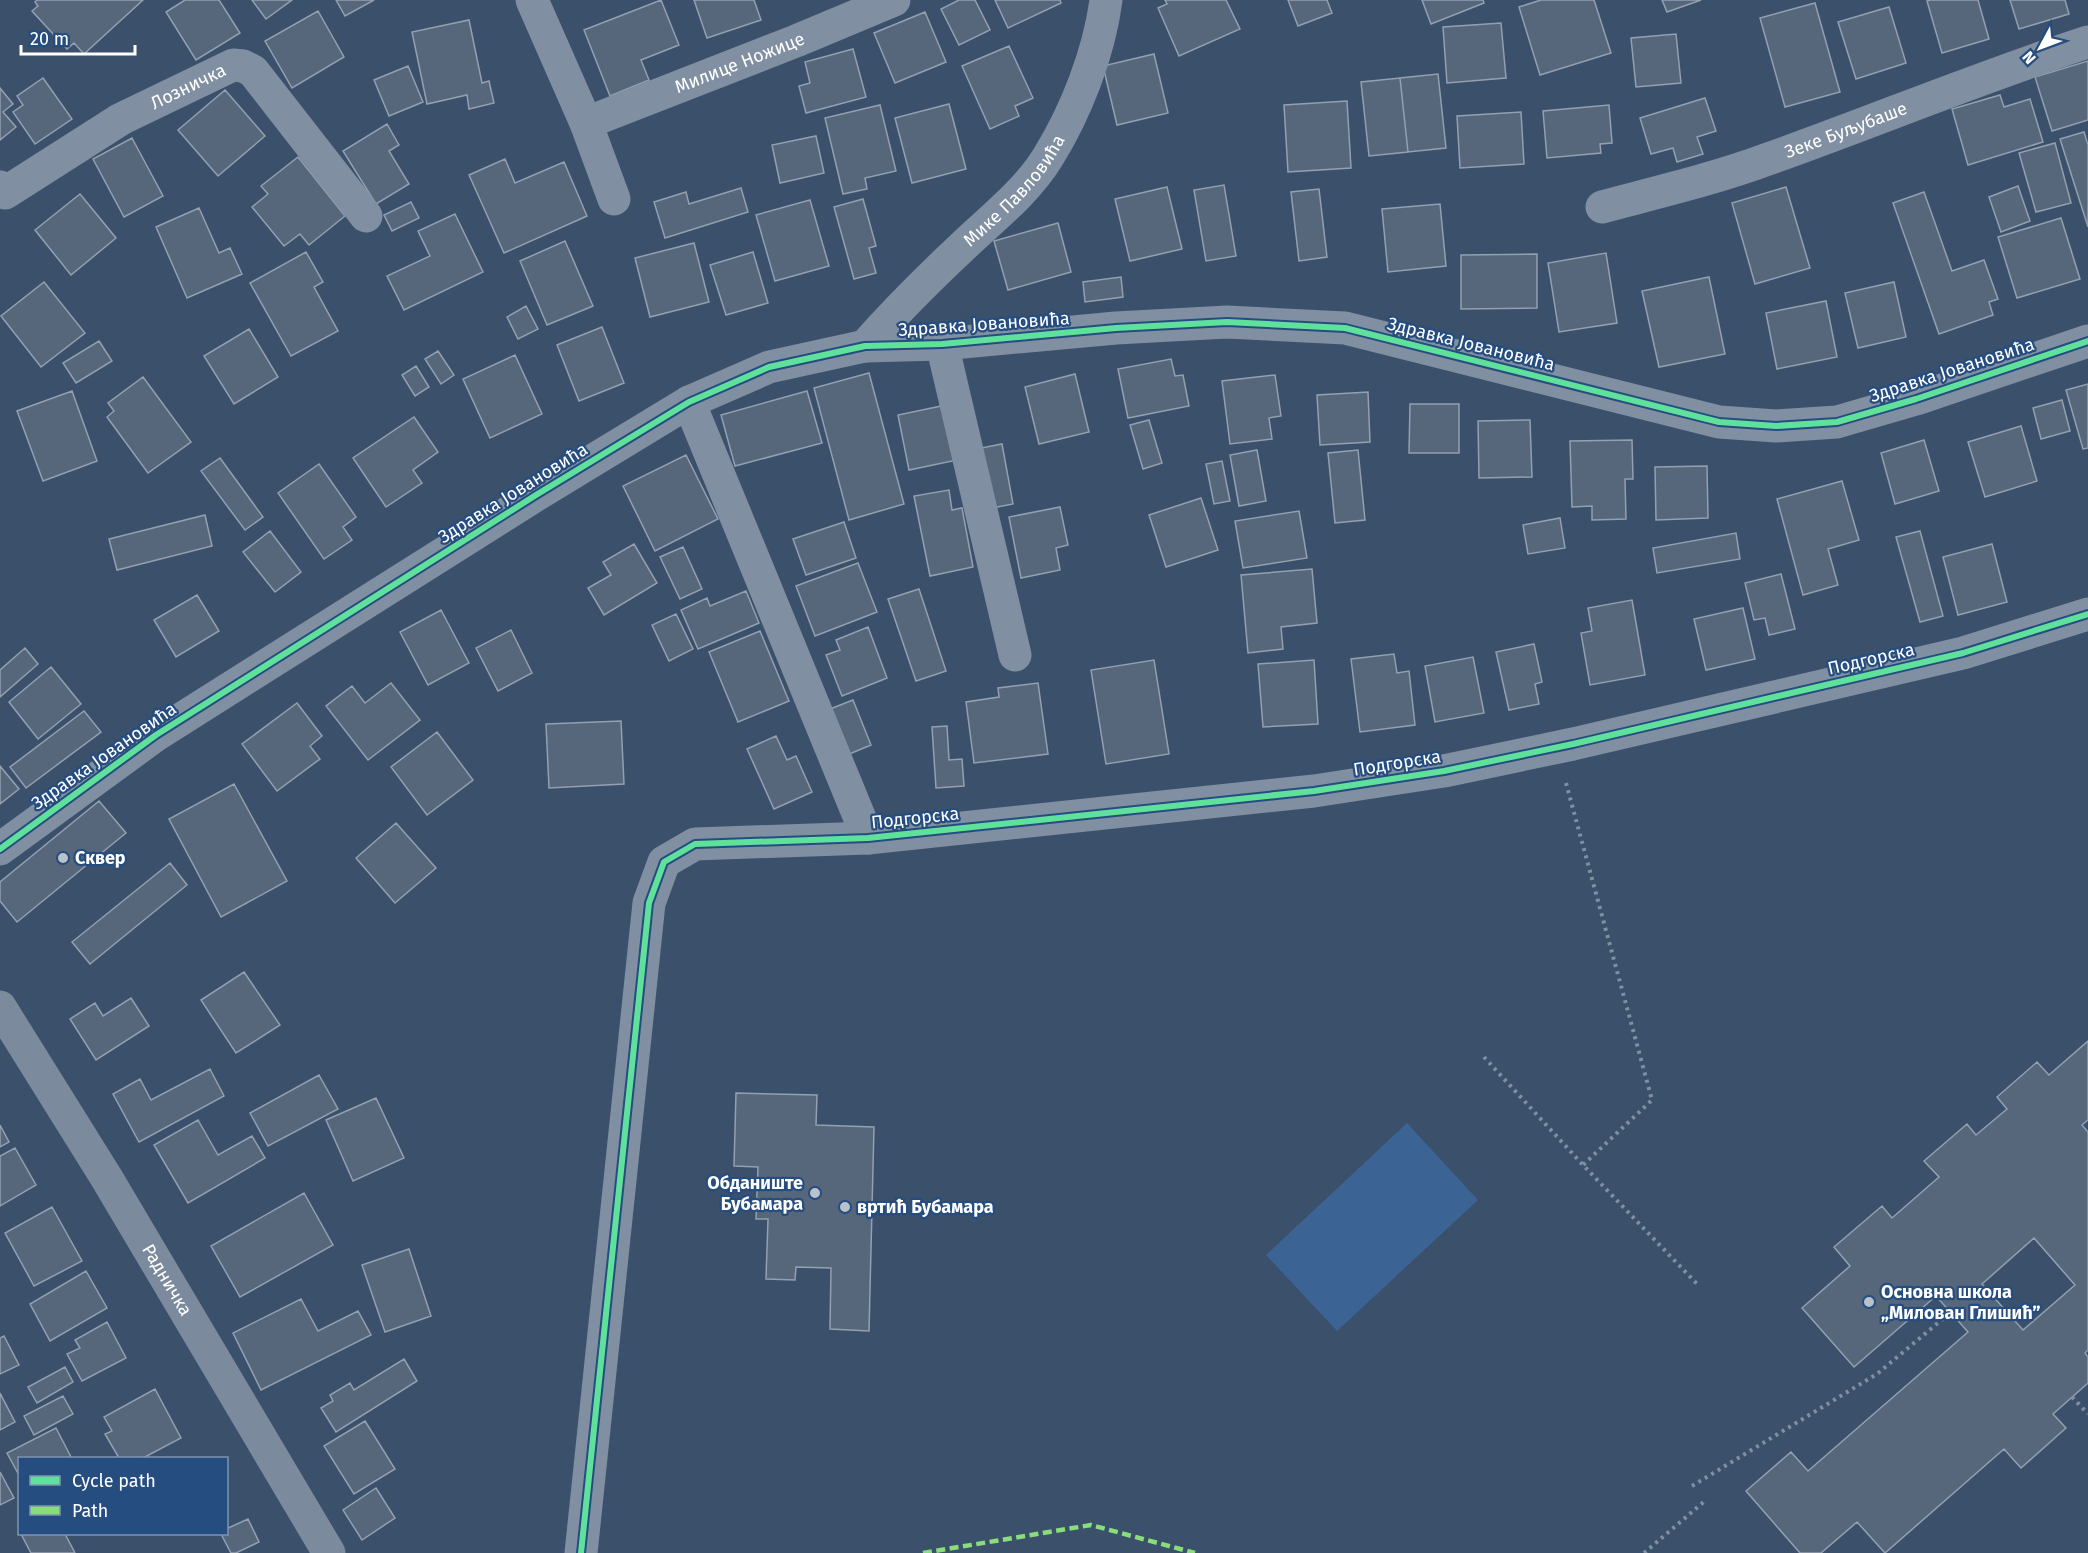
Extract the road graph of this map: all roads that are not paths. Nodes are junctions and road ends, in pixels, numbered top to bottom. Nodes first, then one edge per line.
1 (532, 0) edge
2 (894, 0) edge
3 (1106, 0) edge
4 (2088, 42) edge
5 (586, 123) junction
6 (0, 187) edge
7 (614, 199) dead end
8 (1602, 207) dead end
9 (366, 216) dead end
10 (2088, 341) edge
11 (942, 344) junction
12 (865, 346) junction
13 (689, 402) junction
14 (2088, 614) edge
15 (1015, 655) dead end
16 (868, 838) junction
17 (0, 849) edge
18 (0, 1007) edge
19 (329, 1553) edge
20 (581, 1553) edge

1 - 5 street
2 - 5 street, Милице Ножице
3 - 12 street, Мике Павловића
4 - 8 street, Зеке Буљубаше
5 - 7 street
6 - 9 street, Лозничка
10 - 11 street, Здравка Јовановића
11 - 12 street, Здравка Јовановића
11 - 15 street
12 - 13 street, Здравка Јовановића
13 - 16 street
13 - 17 street, Здравка Јовановића
14 - 16 street, Подгорска
16 - 20 street, Подгорска
18 - 19 street, Радничка

